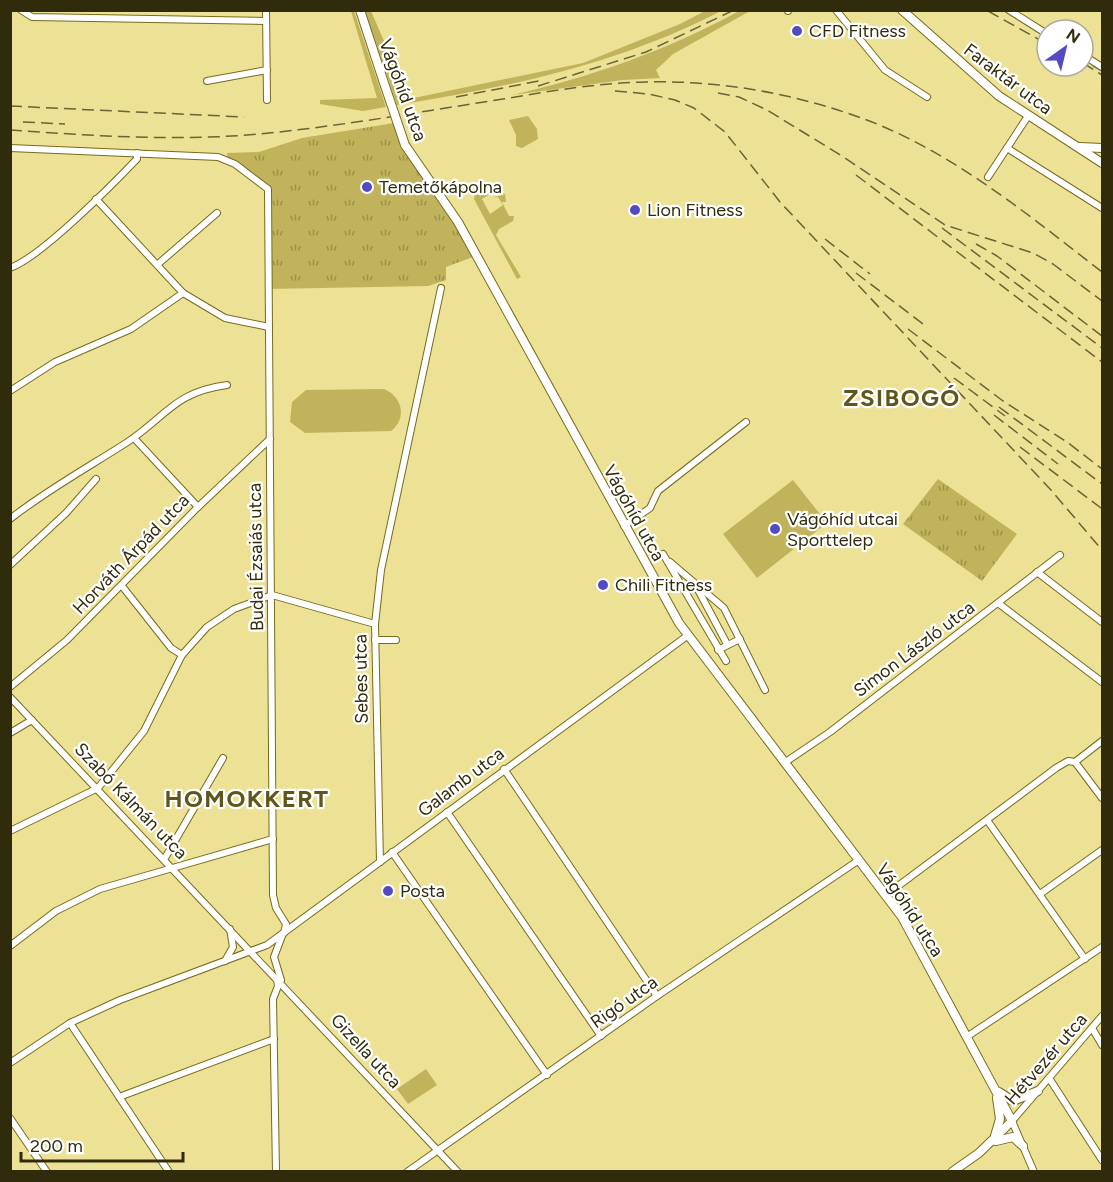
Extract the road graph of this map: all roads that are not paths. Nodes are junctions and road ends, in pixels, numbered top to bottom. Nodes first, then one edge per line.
1 (21, 10) edge
2 (266, 10) edge
3 (360, 10) edge
4 (836, 10) edge
5 (902, 10) edge
6 (1009, 10) edge
7 (266, 21) junction
8 (1035, 26) edge
9 (267, 70) junction
10 (207, 81) dead end
11 (927, 97) dead end
12 (267, 100) dead end
13 (1028, 116) junction
14 (1076, 146) junction
15 (10, 148) edge
16 (1007, 148) junction
17 (1102, 148) edge
18 (130, 153) junction
19 (137, 153) junction
20 (1102, 163) edge
21 (129, 168) junction
22 (988, 177) dead end
23 (96, 199) junction
24 (1102, 208) edge
25 (218, 213) dead end
26 (158, 264) junction
27 (10, 268) edge
28 (441, 288) dead end
29 (183, 293) junction
30 (269, 327) junction
31 (227, 385) dead end
32 (10, 391) edge
33 (746, 422) dead end
34 (134, 438) junction
35 (270, 439) junction
36 (96, 479) dead end
37 (198, 507) junction
38 (10, 519) edge
39 (624, 526) junction
40 (663, 554) dead end
41 (1060, 555) dead end
42 (670, 562) junction
43 (10, 565) edge
44 (1037, 572) junction
45 (694, 581) junction
46 (122, 586) junction
47 (272, 595) junction
48 (998, 603) junction
49 (1102, 622) edge
50 (375, 624) junction
51 (687, 636) junction
52 (375, 639) junction
53 (740, 639) junction
54 (396, 640) dead end
55 (727, 644) junction
56 (718, 650) junction
57 (182, 655) junction
58 (726, 660) dead end
59 (1102, 682) edge
60 (10, 687) edge
61 (765, 690) dead end
62 (10, 697) edge
63 (32, 720) junction
64 (10, 732) edge
65 (1102, 741) edge
66 (223, 758) dead end
67 (1075, 762) junction
68 (784, 763) junction
69 (504, 769) junction
70 (98, 788) junction
71 (1102, 798) edge
72 (447, 812) junction
73 (987, 820) junction
74 (10, 831) edge
75 (273, 839) junction
76 (1102, 850) edge
77 (392, 852) junction
78 (165, 858) junction
79 (860, 860) junction
80 (380, 862) junction
81 (174, 867) junction
82 (1040, 894) junction
83 (886, 896) junction
84 (281, 916) junction
85 (298, 921) junction
86 (229, 926) junction
87 (283, 934) junction
88 (10, 946) edge
89 (1102, 947) edge
90 (253, 952) junction
91 (1085, 959) junction
92 (223, 963) junction
93 (277, 979) junction
94 (286, 988) junction
95 (657, 996) junction
96 (274, 1002) junction
97 (1102, 1016) edge
98 (70, 1023) junction
99 (1092, 1028) junction
100 (601, 1036) junction
101 (968, 1036) junction
102 (274, 1039) junction
103 (1102, 1045) edge
104 (10, 1063) edge
105 (547, 1075) junction
106 (1049, 1078) junction
107 (995, 1089) junction
108 (1038, 1091) junction
109 (119, 1097) junction
110 (10, 1118) edge
111 (1012, 1121) junction
112 (992, 1142) junction
113 (1023, 1146) junction
114 (439, 1151) junction
115 (1102, 1160) edge
116 (47, 1172) edge
117 (169, 1172) edge
118 (276, 1172) edge
119 (407, 1172) edge
120 (458, 1172) edge
121 (952, 1172) edge
122 (1034, 1172) edge

1 - 7 street
2 - 7 street
3 - 39 main road, Vágóhíd utca, bridge
4 - 11 street
5 - 13 main road, Faraktár utca
6 - 8 street
7 - 9 street
9 - 10 street
9 - 12 street
13 - 14 main road, Faraktár utca
13 - 16 street
14 - 17 main road
14 - 20 main road, Faraktár utca
15 - 18 street
16 - 22 street
16 - 24 street
18 - 19 street
18 - 21 street
19 - 21 street
19 - 30 street, Budai Ézsaiás utca
21 - 23 street
23 - 26 street
23 - 27 street
25 - 26 street
26 - 29 street
28 - 50 street, Sebes utca
29 - 30 street
29 - 32 street
30 - 35 street, Budai Ézsaiás utca
31 - 34 street
33 - 39 street
34 - 37 street
34 - 38 street
35 - 37 street, Horváth Árpád utca
35 - 47 street, Budai Ézsaiás utca
36 - 43 street
37 - 46 street, Horváth Árpád utca
39 - 51 main road, Vágóhíd utca
40 - 42 street
41 - 44 street, Simon László utca
42 - 45 street
42 - 56 street
44 - 48 street, Simon László utca
44 - 49 street
45 - 53 street
45 - 55 street
46 - 57 street
46 - 60 street, Horváth Árpád utca
47 - 50 street
47 - 57 street
47 - 75 street, Budai Ézsaiás utca
48 - 59 street
48 - 68 street, Simon László utca
50 - 52 street, Sebes utca
51 - 68 main road, Vágóhíd utca
51 - 69 street, Galamb utca
52 - 54 street
52 - 80 street, Sebes utca
53 - 55 street
53 - 61 street
55 - 56 street
56 - 58 street
57 - 70 street
62 - 63 street, Szabó Kálmán utca
63 - 64 street
63 - 70 street, Szabó Kálmán utca
65 - 67 street
66 - 78 street
67 - 71 street
67 - 73 street
68 - 79 main road, Vágóhíd utca
69 - 72 street, Galamb utca
69 - 95 street
70 - 74 street
70 - 78 street, Szabó Kálmán utca
72 - 77 street, Galamb utca
72 - 100 street
73 - 82 street
73 - 83 street
75 - 81 street
75 - 84 street, Budai Ézsaiás utca
76 - 82 street
77 - 80 street, Galamb utca
77 - 105 street
78 - 81 street, Szabó Kálmán utca
79 - 83 main road, Vágóhíd utca
79 - 95 street, Rigó utca
80 - 85 street, Galamb utca
81 - 86 street, Szabó Kálmán utca
81 - 88 street
82 - 91 street
83 - 101 main road, Vágóhíd utca
84 - 85 street
84 - 87 street, Budai Ézsaiás utca
85 - 87 street, Galamb utca
86 - 90 street, Szabó Kálmán utca
86 - 92 street
87 - 90 street, Galamb utca
87 - 94 street, Budai Ézsaiás utca
89 - 91 street
90 - 92 street, Galamb utca
90 - 93 street, Gizella utca
91 - 101 street
92 - 98 street, Galamb utca
93 - 94 street, Gizella utca
93 - 96 street
94 - 96 street
94 - 114 street, Gizella utca
95 - 100 street, Rigó utca
96 - 102 street
97 - 99 street, Hétvezér utca
98 - 104 street, Galamb utca
98 - 109 street
99 - 103 street
99 - 106 street, Hétvezér utca
100 - 105 street, Rigó utca
101 - 107 main road, Vágóhíd utca
102 - 109 street
102 - 118 street
105 - 114 street, Rigó utca
106 - 108 street, Hétvezér utca
106 - 115 street
107 - 108 main road
107 - 111 main road, Vágóhíd utca
107 - 112 main road
108 - 111 street, Hétvezér utca
109 - 117 street
110 - 116 street
111 - 112 main road
111 - 113 street
112 - 113 main road
112 - 121 main road
113 - 122 street
114 - 119 street, Rigó utca
114 - 120 street, Gizella utca

